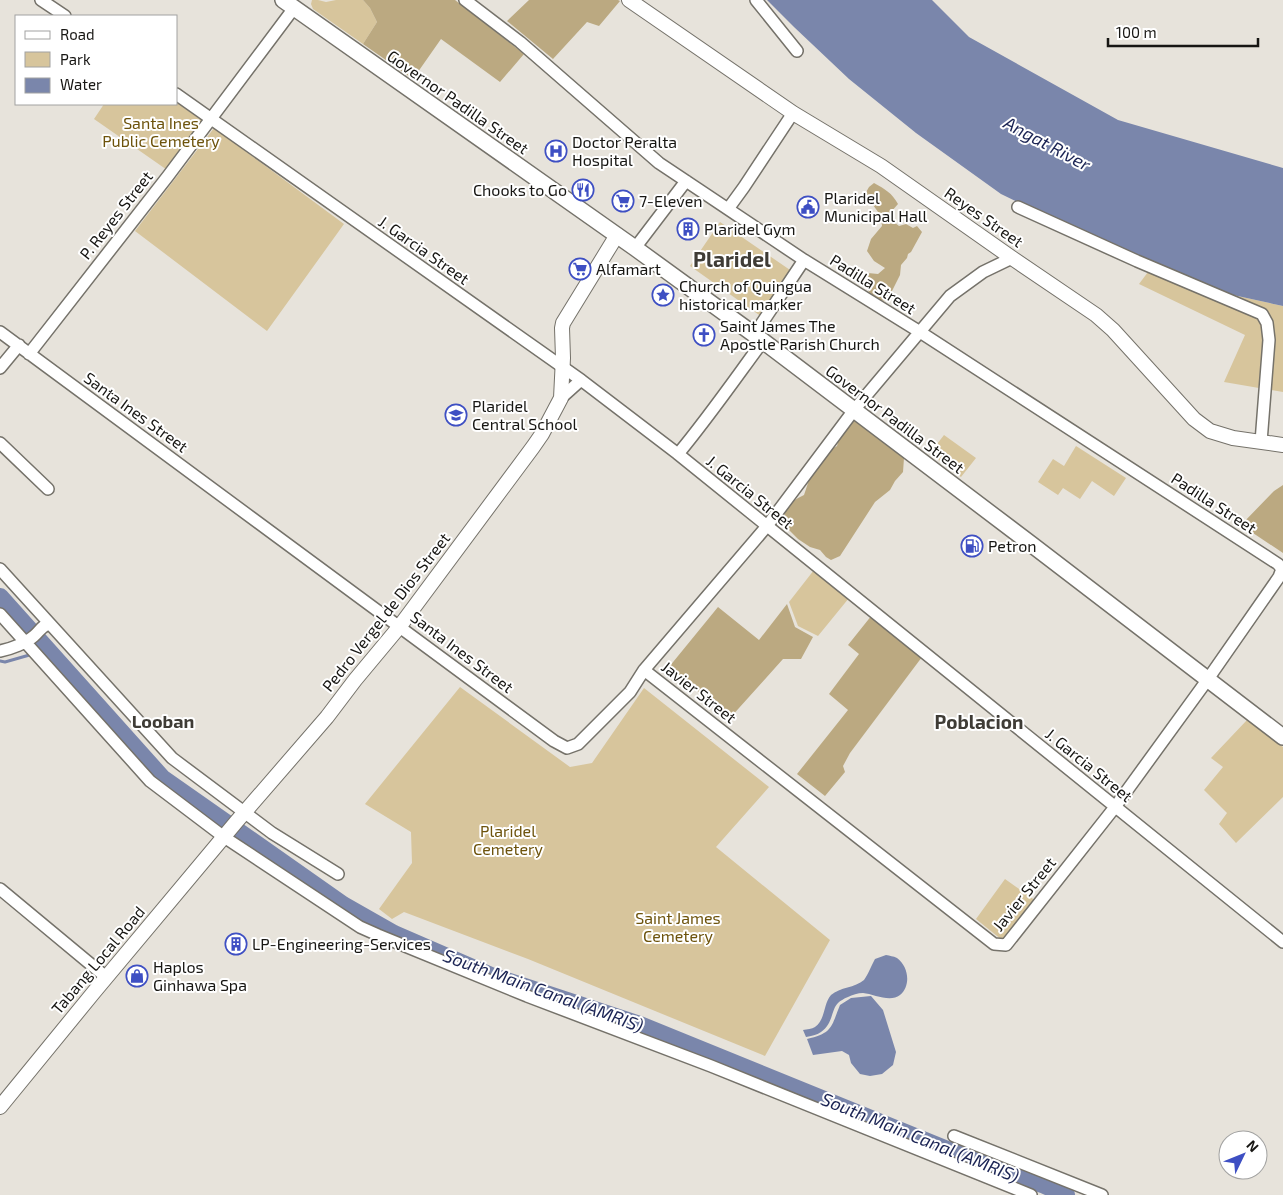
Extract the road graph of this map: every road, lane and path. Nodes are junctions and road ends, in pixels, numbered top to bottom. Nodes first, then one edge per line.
1 (41, 0) edge
2 (466, 0) edge
3 (629, 0) edge
4 (756, 0) edge
5 (293, 3) edge
6 (64, 15) edge
7 (797, 51) dead end
8 (178, 95) edge
9 (793, 112) junction
10 (212, 119) junction
11 (686, 181) junction
12 (1018, 207) dead end
13 (728, 209) junction
14 (617, 235) junction
15 (635, 248) junction
16 (1012, 258) junction
17 (804, 260) junction
18 (0, 332) edge
19 (920, 332) junction
20 (759, 338) junction
21 (19, 345) junction
22 (29, 354) junction
23 (0, 368) edge
24 (563, 368) junction
25 (581, 380) junction
26 (561, 398) junction
27 (854, 410) junction
28 (1260, 442) junction
29 (0, 443) edge
30 (1283, 445) edge
31 (678, 454) junction
32 (48, 489) dead end
33 (767, 526) junction
34 (0, 569) edge
35 (1282, 569) edge
36 (0, 614) edge
37 (48, 624) junction
38 (400, 626) junction
39 (29, 642) junction
40 (0, 651) edge
41 (644, 670) junction
42 (1208, 679) junction
43 (1283, 737) edge
44 (1115, 807) junction
45 (240, 817) junction
46 (225, 836) junction
47 (338, 874) dead end
48 (0, 889) edge
49 (1283, 942) edge
50 (106, 977) junction
51 (0, 1107) edge
52 (954, 1136) dead end
53 (1031, 1195) edge
54 (1102, 1195) edge

1 - 6 street
2 - 11 street, Padilla Street
3 - 9 street, Reyes Street
4 - 7 street
5 - 10 street, P. Reyes Street
5 - 14 main road, Governor Padilla Street
8 - 10 street, J. Garcia Street
9 - 13 street
9 - 16 street, Reyes Street
10 - 22 street, P. Reyes Street
10 - 24 street, J. Garcia Street
11 - 13 street, Padilla Street
11 - 15 street
12 - 28 street
13 - 17 street, Padilla Street
14 - 15 main road, Governor Padilla Street
14 - 24 street, Pedro Vergel de Dios Street
15 - 20 main road, Governor Padilla Street
16 - 19 street, Santa Ines Street
16 - 28 street, Reyes Street
17 - 19 street, Padilla Street
17 - 20 street
18 - 21 street, Santa Ines Street
19 - 27 street, Santa Ines Street
19 - 35 street, Padilla Street
20 - 27 main road, Governor Padilla Street
20 - 31 street
21 - 22 street, Santa Ines Street
21 - 23 street
22 - 38 street, Santa Ines Street
24 - 25 street, J. Garcia Street
24 - 26 street, Pedro Vergel de Dios Street
25 - 26 street, Pedro Vergel de Dios Street
25 - 31 street, J. Garcia Street
26 - 38 street, Pedro Vergel de Dios Street
27 - 33 street, Santa Ines Street
27 - 42 main road, Governor Padilla Street
28 - 30 street, Reyes Street
29 - 32 street
31 - 33 street, J. Garcia Street
33 - 41 street, Santa Ines Street
33 - 44 street, J. Garcia Street
34 - 37 street
35 - 42 street, Javier Street
36 - 39 street
37 - 39 street
37 - 45 street
38 - 41 street, Santa Ines Street
38 - 45 street, Pedro Vergel de Dios Street
39 - 40 street
39 - 46 street
41 - 44 street, Javier Street
42 - 43 main road, Governor Padilla Street
42 - 44 street, Javier Street
44 - 49 street, J. Garcia Street
45 - 46 street, Pedro Vergel de Dios Street
45 - 47 street
46 - 50 street, Tabang Local Road
46 - 53 street
48 - 50 street
50 - 51 street, Tabang Local Road
52 - 54 street

